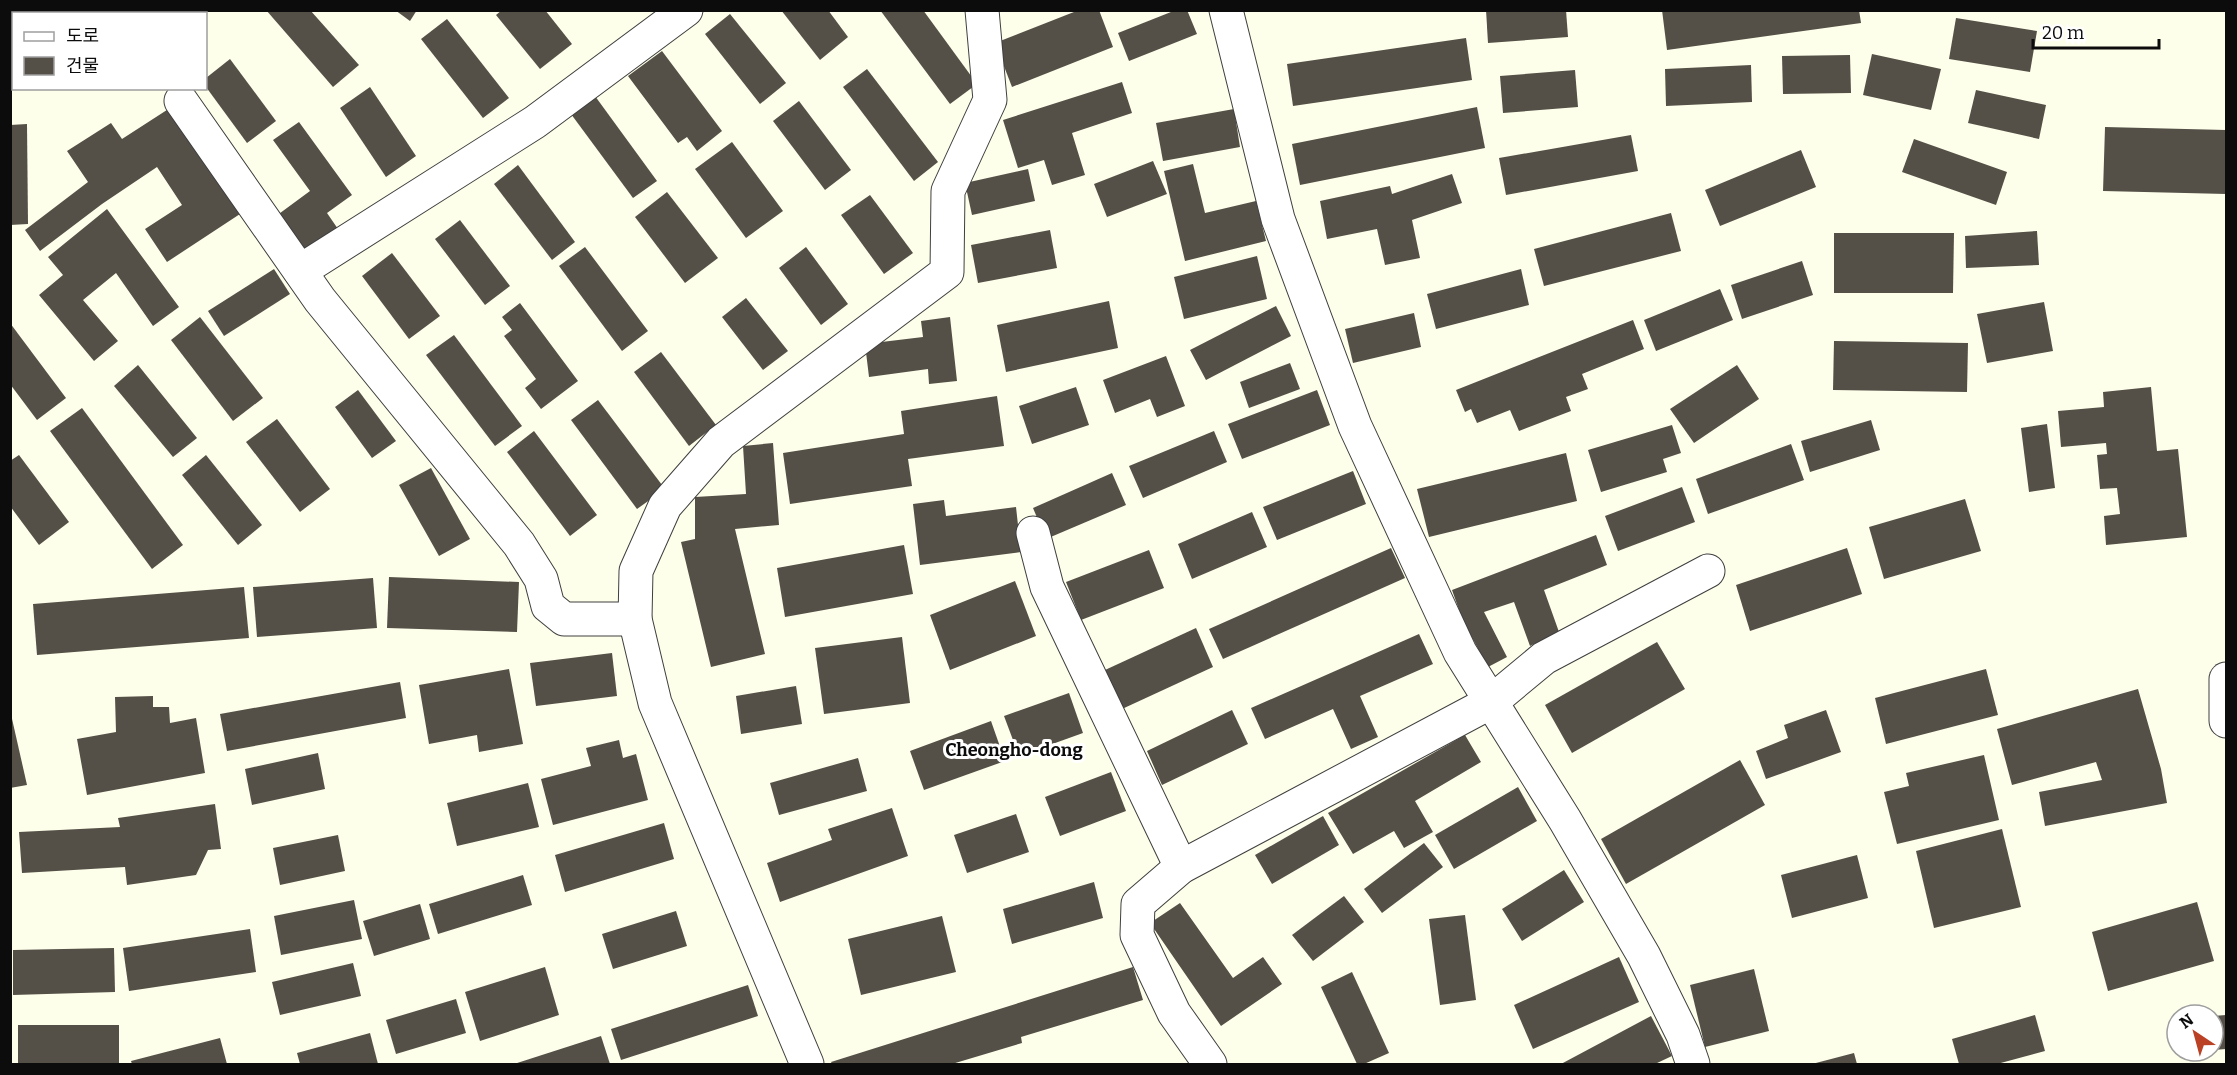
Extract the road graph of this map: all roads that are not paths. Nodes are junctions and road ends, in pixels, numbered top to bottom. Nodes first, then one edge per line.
1 (686, 10) edge
2 (982, 10) edge
3 (1226, 10) edge
4 (181, 101) dead end
5 (300, 271) junction
6 (1033, 533) dead end
7 (1708, 571) dead end
8 (635, 619) junction
9 (2226, 679) edge
10 (1491, 702) junction
11 (2226, 721) edge
12 (1181, 867) junction
13 (807, 1065) edge
14 (1210, 1065) edge
15 (1693, 1065) edge

1 - 5 street
2 - 8 street
3 - 10 street
4 - 5 street
5 - 8 street
6 - 12 street
7 - 10 street
8 - 13 street
9 - 11 street
10 - 12 street
10 - 15 street
12 - 14 street

